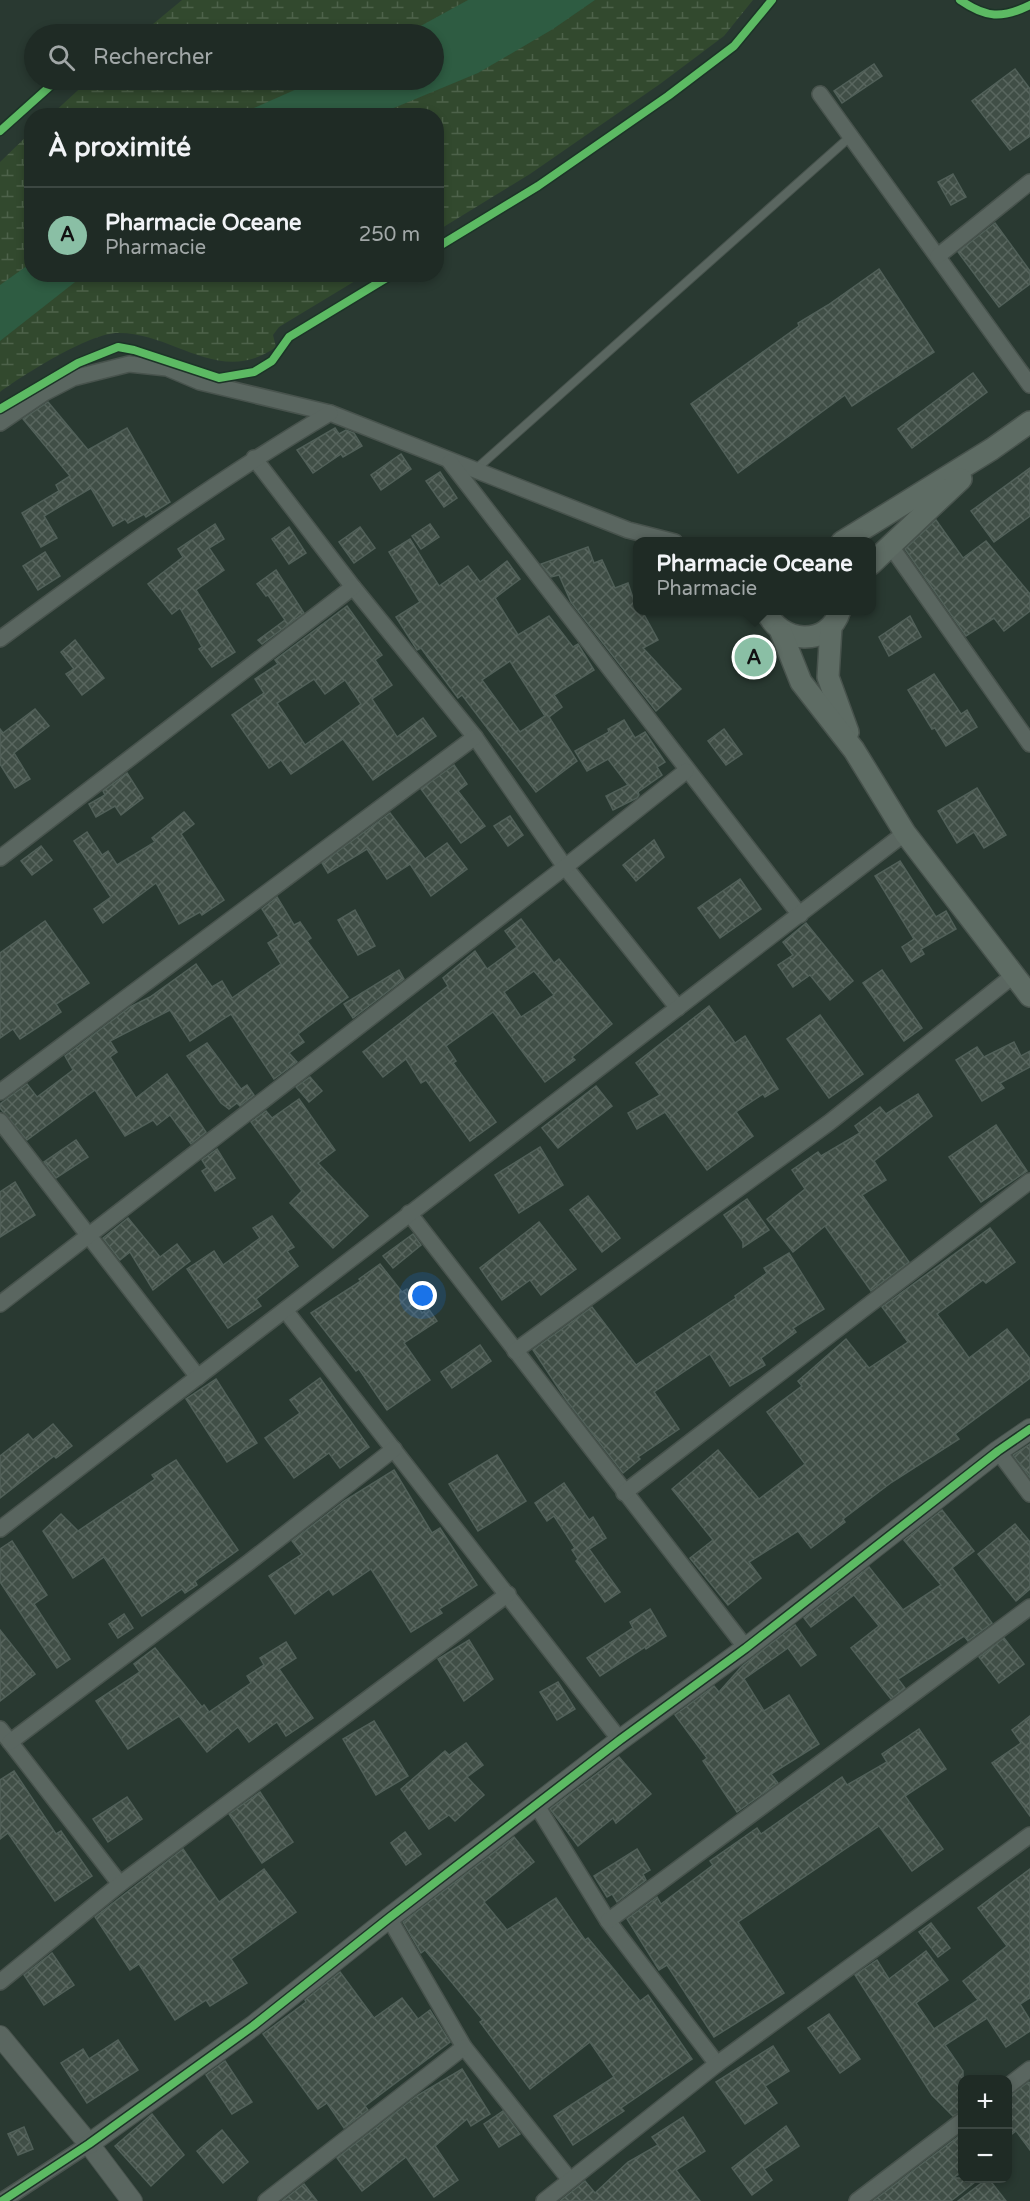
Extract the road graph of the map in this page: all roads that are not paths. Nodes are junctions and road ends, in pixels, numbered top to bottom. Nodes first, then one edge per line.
1 (820, 94) dead end
2 (850, 136) junction
3 (1030, 182) edge
4 (938, 256) junction
5 (1030, 385) edge
6 (330, 413) junction
7 (1030, 422) edge
8 (0, 423) edge
9 (992, 449) junction
10 (254, 458) junction
11 (448, 460) junction
12 (473, 471) junction
13 (628, 530) junction
14 (640, 537) edge
15 (655, 537) edge
16 (850, 537) edge
17 (890, 545) junction
18 (876, 559) edge
19 (352, 587) junction
20 (768, 615) edge
21 (836, 619) edge
22 (781, 632) junction
23 (0, 639) edge
24 (475, 737) junction
25 (1030, 744) edge
26 (854, 750) junction
27 (686, 771) junction
28 (905, 833) junction
29 (0, 858) edge
30 (565, 867) junction
31 (800, 915) junction
32 (1014, 975) junction
33 (1030, 996) edge
34 (678, 1008) junction
35 (0, 1092) edge
36 (0, 1121) edge
37 (1030, 1181) edge
38 (409, 1213) junction
39 (88, 1236) junction
40 (0, 1304) edge
41 (285, 1310) junction
42 (515, 1351) junction
43 (198, 1377) junction
44 (1030, 1429) edge
45 (394, 1449) junction
46 (998, 1451) junction
47 (624, 1493) junction
48 (1030, 1494) edge
49 (0, 1529) edge
50 (508, 1594) junction
51 (1030, 1607) edge
52 (746, 1648) junction
53 (0, 1729) edge
54 (620, 1740) junction
55 (10, 1742) junction
56 (537, 1806) junction
57 (1030, 1835) edge
58 (120, 1884) junction
59 (389, 1918) junction
60 (608, 1922) junction
61 (0, 1982) edge
62 (0, 2036) edge
63 (464, 2047) junction
64 (717, 2064) junction
65 (1030, 2069) edge
66 (1012, 2083) edge
67 (958, 2125) edge
68 (89, 2144) junction
69 (570, 2180) junction
70 (2, 2201) edge
71 (132, 2201) edge
72 (266, 2201) edge
73 (544, 2201) edge
74 (857, 2201) edge

1 - 2 street
2 - 4 street
2 - 12 lane
3 - 4 street
4 - 5 street
6 - 8 street
6 - 10 street
6 - 11 street
7 - 9 main road
9 - 16 main road
9 - 17 main road
10 - 19 street
10 - 23 street
11 - 12 street
11 - 27 street
12 - 13 street
13 - 14 street
13 - 15 street
17 - 18 main road
17 - 25 street
19 - 24 street
19 - 29 street
20 - 22 main road
21 - 22 main road
21 - 26 main road
22 - 26 main road
24 - 30 street
24 - 35 street
26 - 28 main road
27 - 30 street
27 - 31 street
28 - 31 street
28 - 32 main road
30 - 34 street
30 - 39 street
31 - 34 street
32 - 33 main road
32 - 42 street
34 - 38 street
36 - 39 street
37 - 47 street
38 - 41 street
38 - 42 street
39 - 40 street
39 - 43 street
41 - 43 street
41 - 45 street
42 - 47 street
43 - 49 street
44 - 46 street
45 - 50 street
45 - 55 street
46 - 48 street
46 - 52 street
47 - 52 street
50 - 54 street
50 - 58 street
51 - 60 street
52 - 54 street
53 - 55 street
54 - 56 street
55 - 58 street
56 - 59 street
56 - 60 street
57 - 64 street
58 - 61 street
59 - 63 street
59 - 68 street
60 - 64 street
62 - 68 street
63 - 69 street
63 - 72 street
64 - 69 street
65 - 66 street
67 - 74 street
68 - 70 street
68 - 71 street
69 - 73 street

